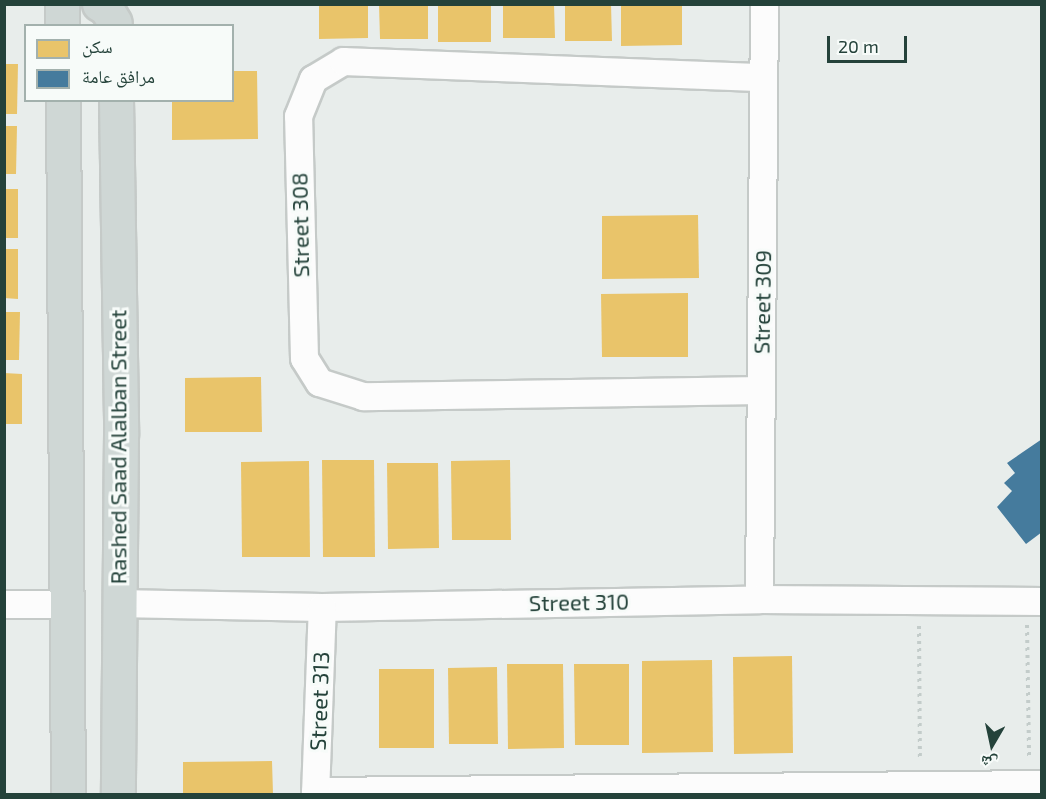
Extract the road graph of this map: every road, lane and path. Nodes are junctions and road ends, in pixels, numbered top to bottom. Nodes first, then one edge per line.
1 (764, 4) edge
2 (764, 78) junction
3 (63, 102) edge
4 (116, 102) edge
5 (761, 390) junction
6 (121, 435) junction
7 (68, 436) junction
8 (759, 599) junction
9 (919, 601) junction
10 (1034, 601) edge
11 (117, 603) junction
12 (4, 604) edge
13 (67, 604) junction
14 (322, 607) junction
15 (920, 785) junction
16 (1020, 786) edge
17 (730, 791) edge
18 (315, 793) edge
19 (68, 795) edge
20 (118, 795) edge

1 - 2 street, Street 309
2 - 5 street, Street 309
2 - 5 street, Street 308
3 - 7 main road
4 - 6 main road, Rashed Saad Alalban Street
5 - 8 street, Street 309
6 - 7 main road
6 - 11 main road, Rashed Saad Alalban Street
7 - 13 main road
8 - 9 street, Street 310
8 - 14 street, Street 310
9 - 10 street, Street 310
9 - 15 path
10 - 16 path
11 - 14 street, Street 310
11 - 20 main road, Rashed Saad Alalban Street
12 - 13 street
13 - 19 main road
14 - 18 street, Street 313
15 - 16 street
15 - 17 street
17 - 18 street

